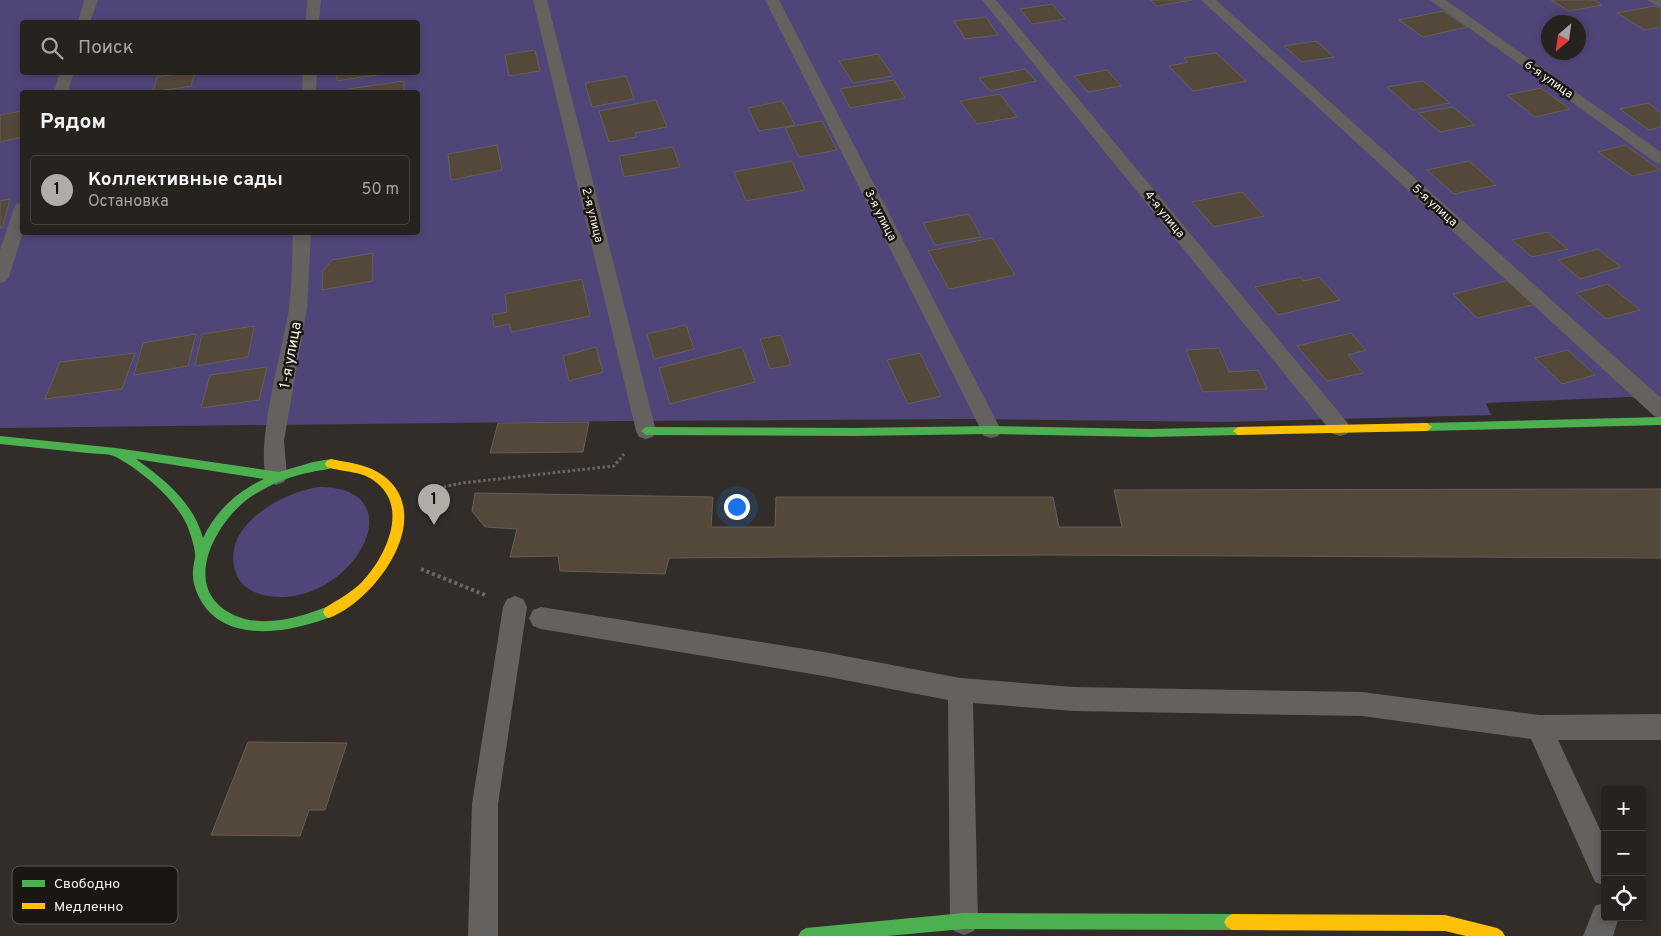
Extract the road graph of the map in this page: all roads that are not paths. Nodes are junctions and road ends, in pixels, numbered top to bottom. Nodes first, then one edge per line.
1 (91, 0) edge
2 (314, 0) edge
3 (540, 0) edge
4 (772, 0) edge
5 (989, 0) edge
6 (1208, 0) edge
7 (1437, 0) edge
8 (1654, 0) edge
9 (1661, 4) edge
10 (85, 20) edge
11 (313, 20) edge
12 (66, 75) edge
13 (310, 75) edge
14 (62, 90) edge
15 (309, 90) edge
16 (1661, 159) edge
17 (20, 214) edge
18 (302, 235) edge
19 (0, 277) edge
20 (1661, 410) edge
21 (1661, 421) edge
22 (1340, 428) junction
23 (991, 430) junction
24 (646, 431) joint
25 (0, 440) edge
26 (116, 452) junction
27 (276, 476) junction
28 (200, 556) junction
29 (515, 607) road end
30 (541, 618) dead end
31 (960, 690) junction
32 (1661, 726) edge
33 (1538, 728) junction
34 (1601, 863) edge
35 (964, 921) junction
36 (1603, 921) edge
37 (483, 936) edge
38 (806, 936) edge
39 (1498, 936) edge
40 (1598, 936) edge

1 - 10 lane
2 - 11 lane
3 - 24 lane, 2-я улица
4 - 23 lane, 3-я улица
5 - 22 lane, 4-я улица
6 - 20 lane, 5-я улица
7 - 16 lane, 6-я улица
8 - 9 lane
12 - 14 lane
13 - 15 lane
17 - 19 lane
18 - 27 lane, 1-я улица
21 - 22 street
22 - 23 street
23 - 24 street
25 - 26 street
26 - 27 street
26 - 28 street
27 - 28 street
27 - 28 street
29 - 37 lane
30 - 31 lane
31 - 33 lane
31 - 35 lane
32 - 33 lane
33 - 34 lane
35 - 38 street
35 - 39 street
36 - 40 lane

